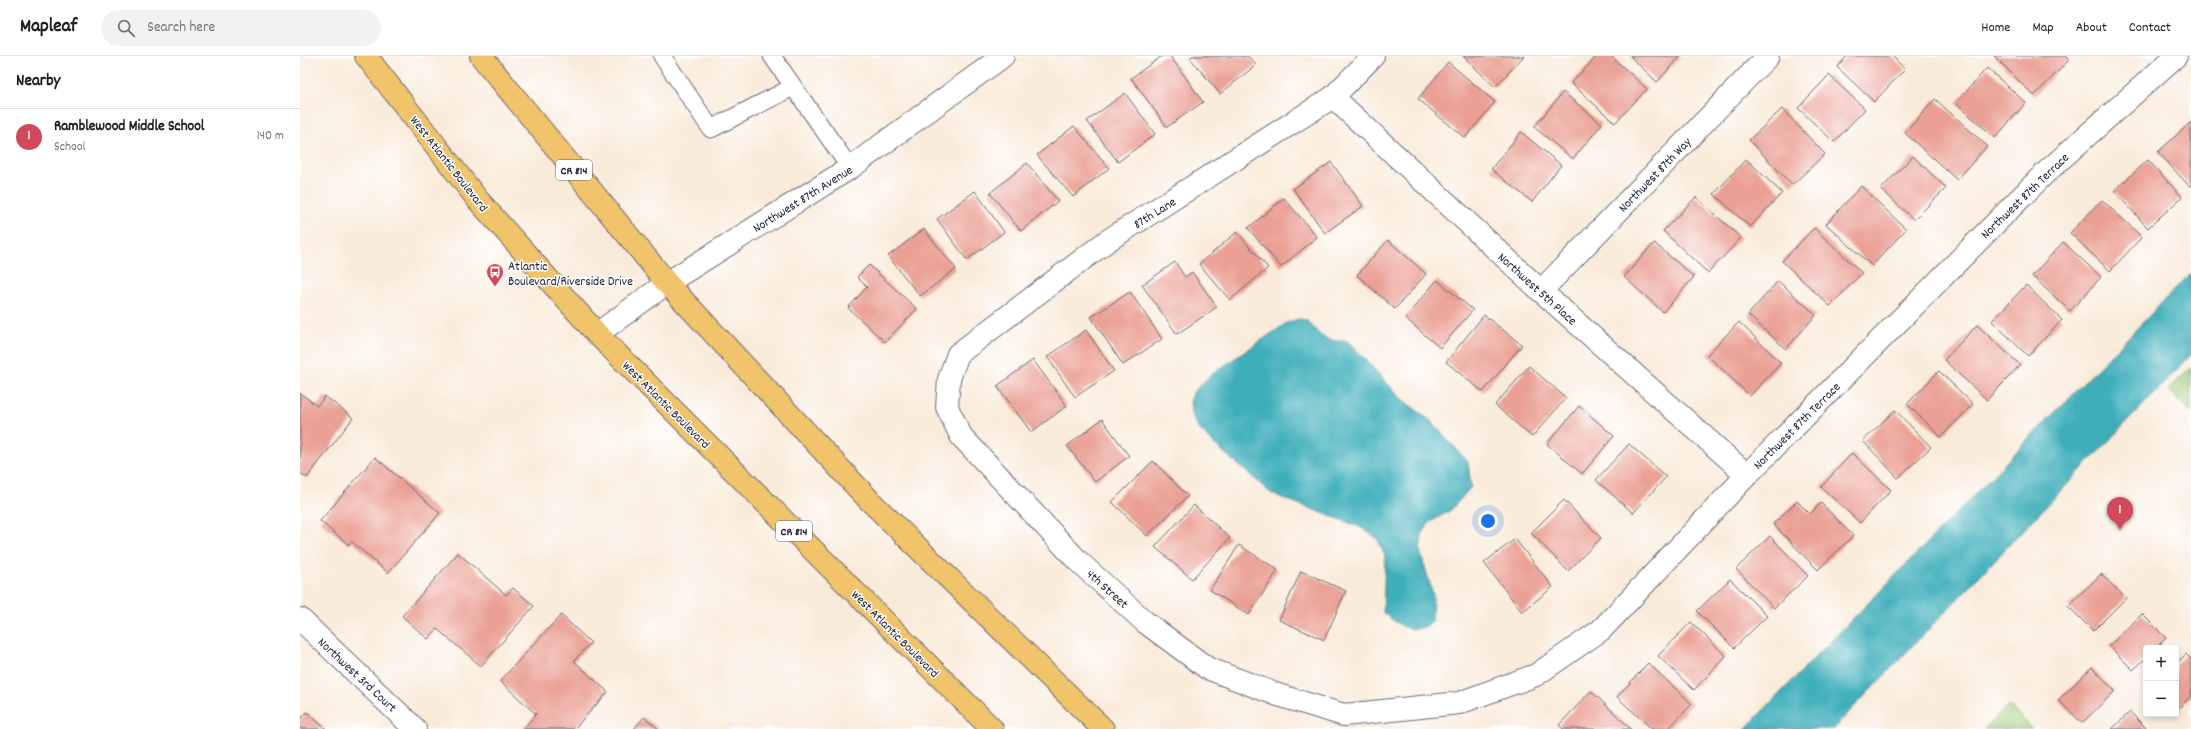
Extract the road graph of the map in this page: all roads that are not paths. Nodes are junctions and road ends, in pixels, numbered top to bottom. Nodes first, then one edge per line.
1 (366, 56) edge
2 (481, 56) edge
3 (662, 56) edge
4 (772, 56) edge
5 (1003, 56) edge
6 (1373, 56) edge
7 (1768, 56) edge
8 (2176, 56) edge
9 (793, 88) junction
10 (1333, 97) junction
11 (850, 168) junction
12 (666, 283) junction
13 (1541, 291) junction
14 (596, 334) junction
15 (949, 380) joint
16 (1746, 475) junction
17 (300, 619) edge
18 (1371, 721) edge
19 (1339, 722) edge
20 (415, 729) edge
21 (992, 729) edge
22 (1103, 729) edge

1 - 14 main road, West Atlantic Boulevard / CR 814
2 - 12 main road, CR 814
3 - 9 lane
4 - 9 lane
5 - 11 street, Northwest 87th Avenue
6 - 10 street, 87th Lane
7 - 13 street, Northwest 87th Way
8 - 16 street, Northwest 87th Terrace
9 - 11 lane
10 - 13 street, Northwest 5th Place
10 - 15 street, 87th Lane
11 - 12 street, Northwest 87th Avenue
12 - 14 street, Northwest 87th Avenue
12 - 22 main road, CR 814
13 - 16 street, Northwest 5th Place
14 - 21 main road, West Atlantic Boulevard / CR 814
15 - 19 street, 4th Street
16 - 18 street, Northwest 87th Terrace
17 - 20 street, Northwest 3rd Court
18 - 19 street, Northwest 87th Terrace

